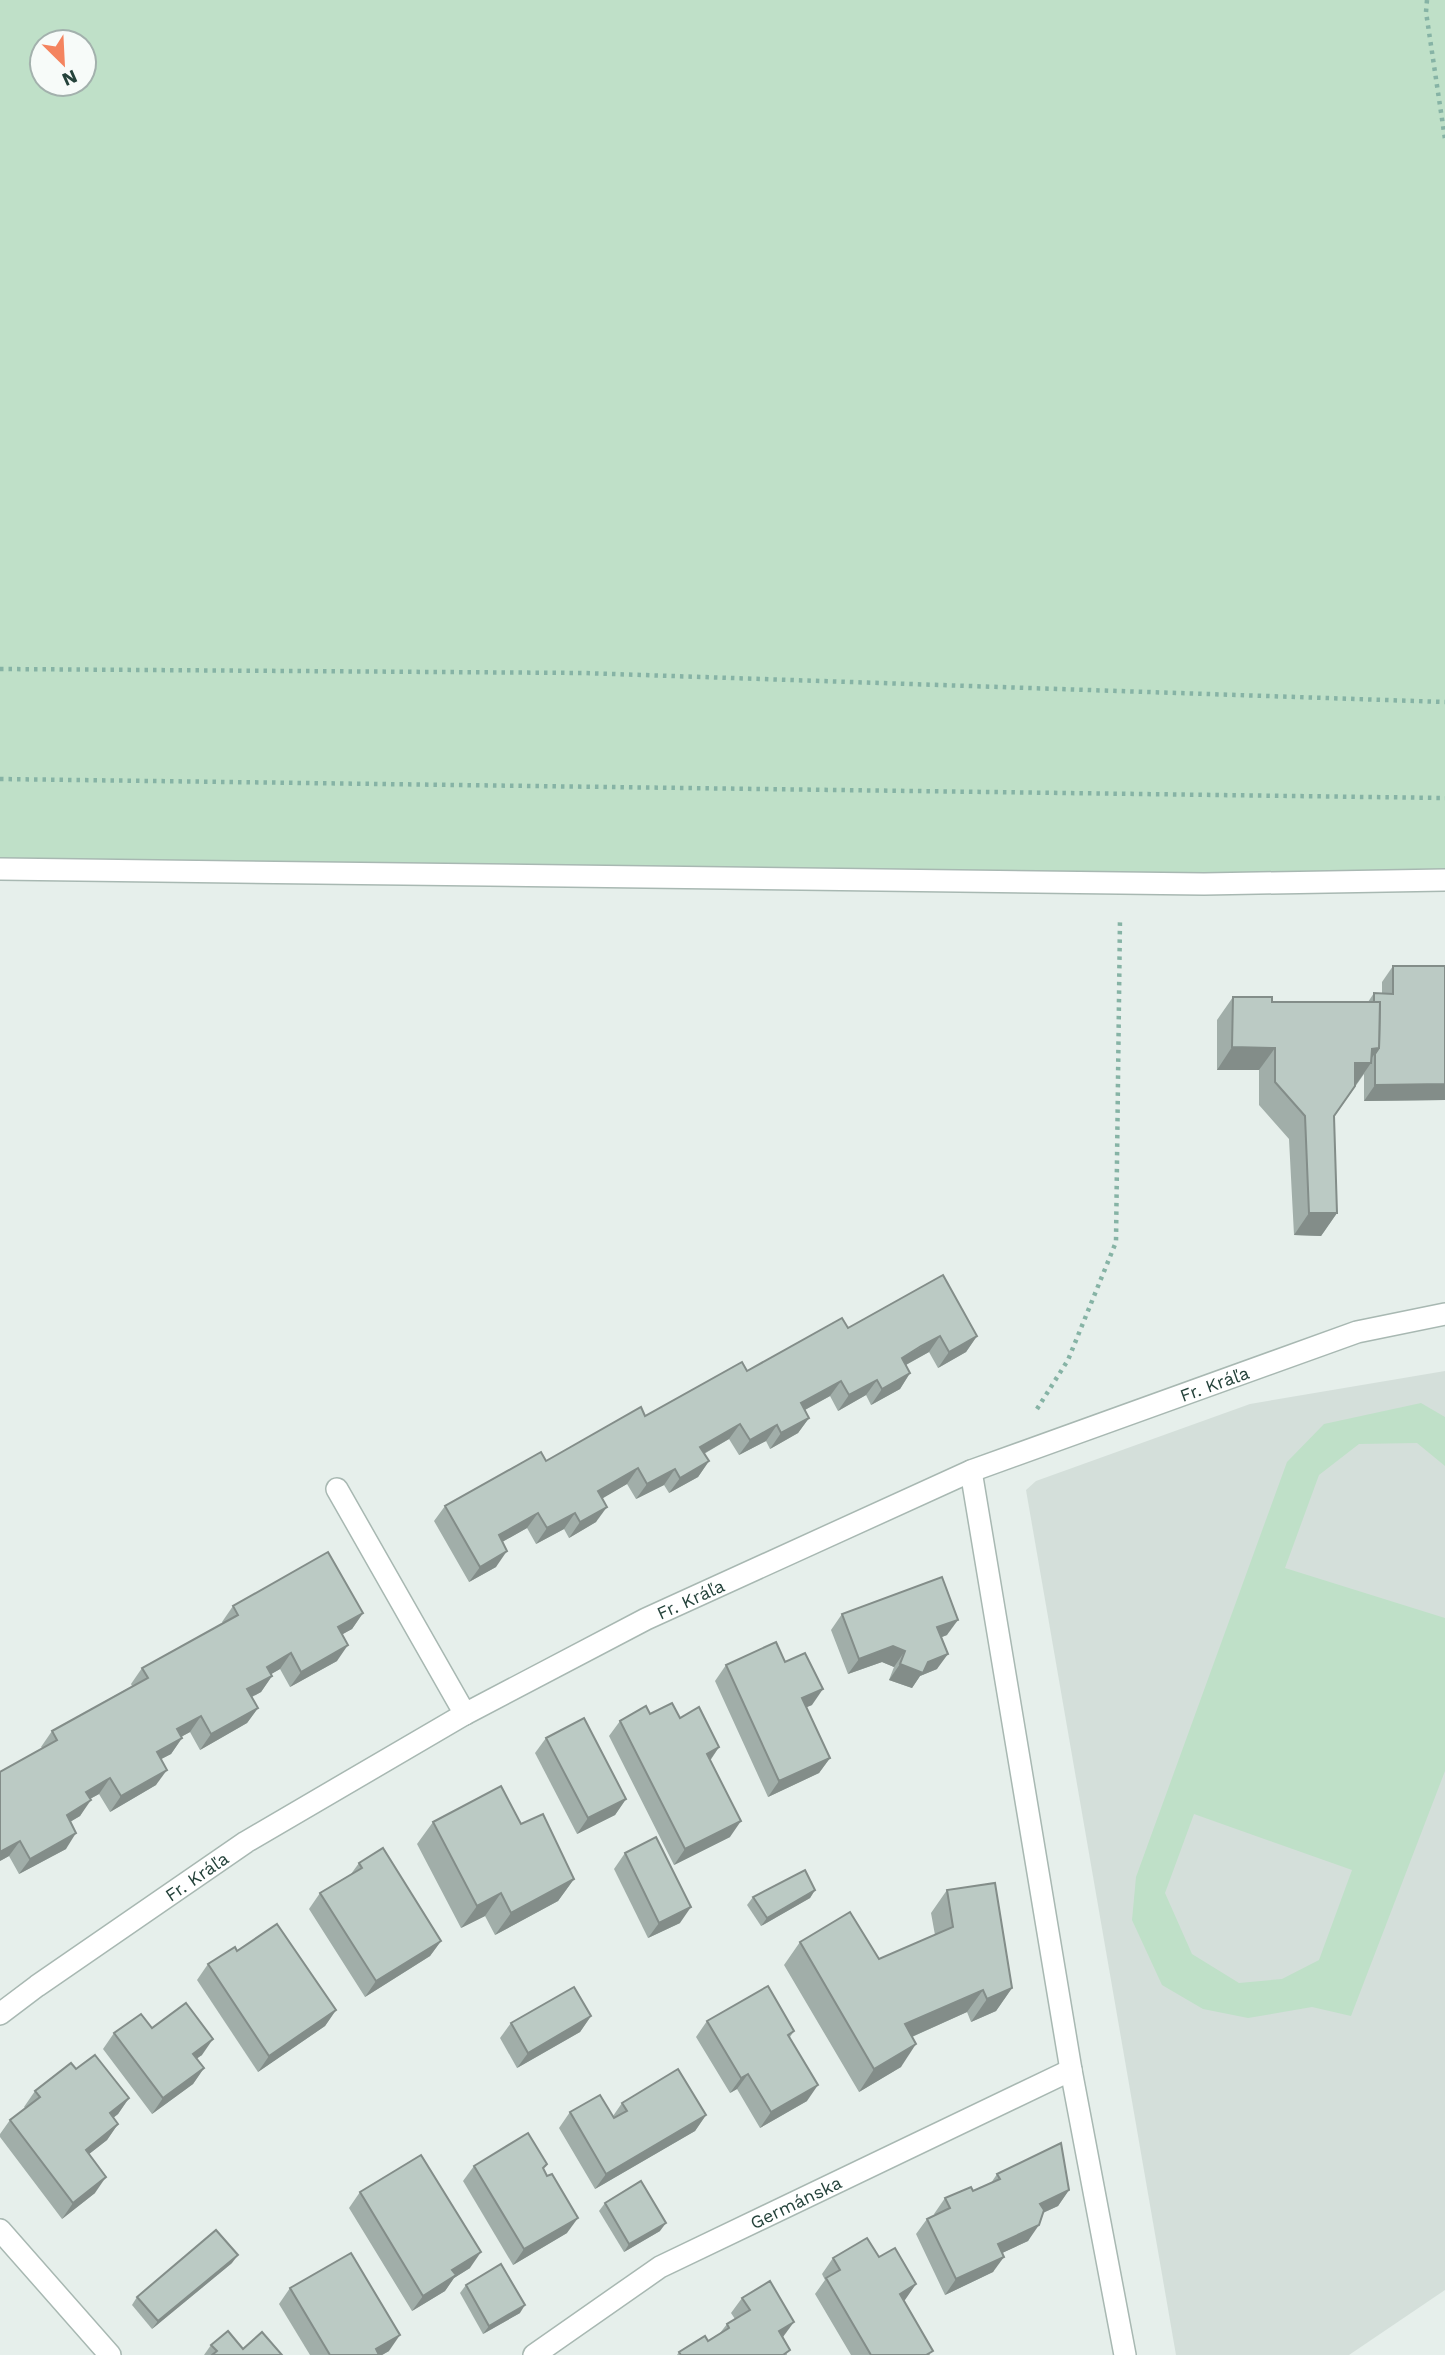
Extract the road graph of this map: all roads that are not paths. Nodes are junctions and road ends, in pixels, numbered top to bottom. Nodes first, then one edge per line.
1 (0, 869) edge
2 (1445, 880) edge
3 (1445, 1314) edge
4 (971, 1471) junction
5 (337, 1489) dead end
6 (465, 1714) junction
7 (0, 2014) edge
8 (1071, 2070) junction
9 (0, 2230) edge
10 (110, 2355) edge
11 (534, 2355) edge
12 (1125, 2355) edge

1 - 2 street
3 - 4 street, Fr. Kráľa
4 - 6 street, Fr. Kráľa
4 - 8 street
5 - 6 street
6 - 7 street, Fr. Kráľa
8 - 11 street, Germánska
8 - 12 street
9 - 10 street

